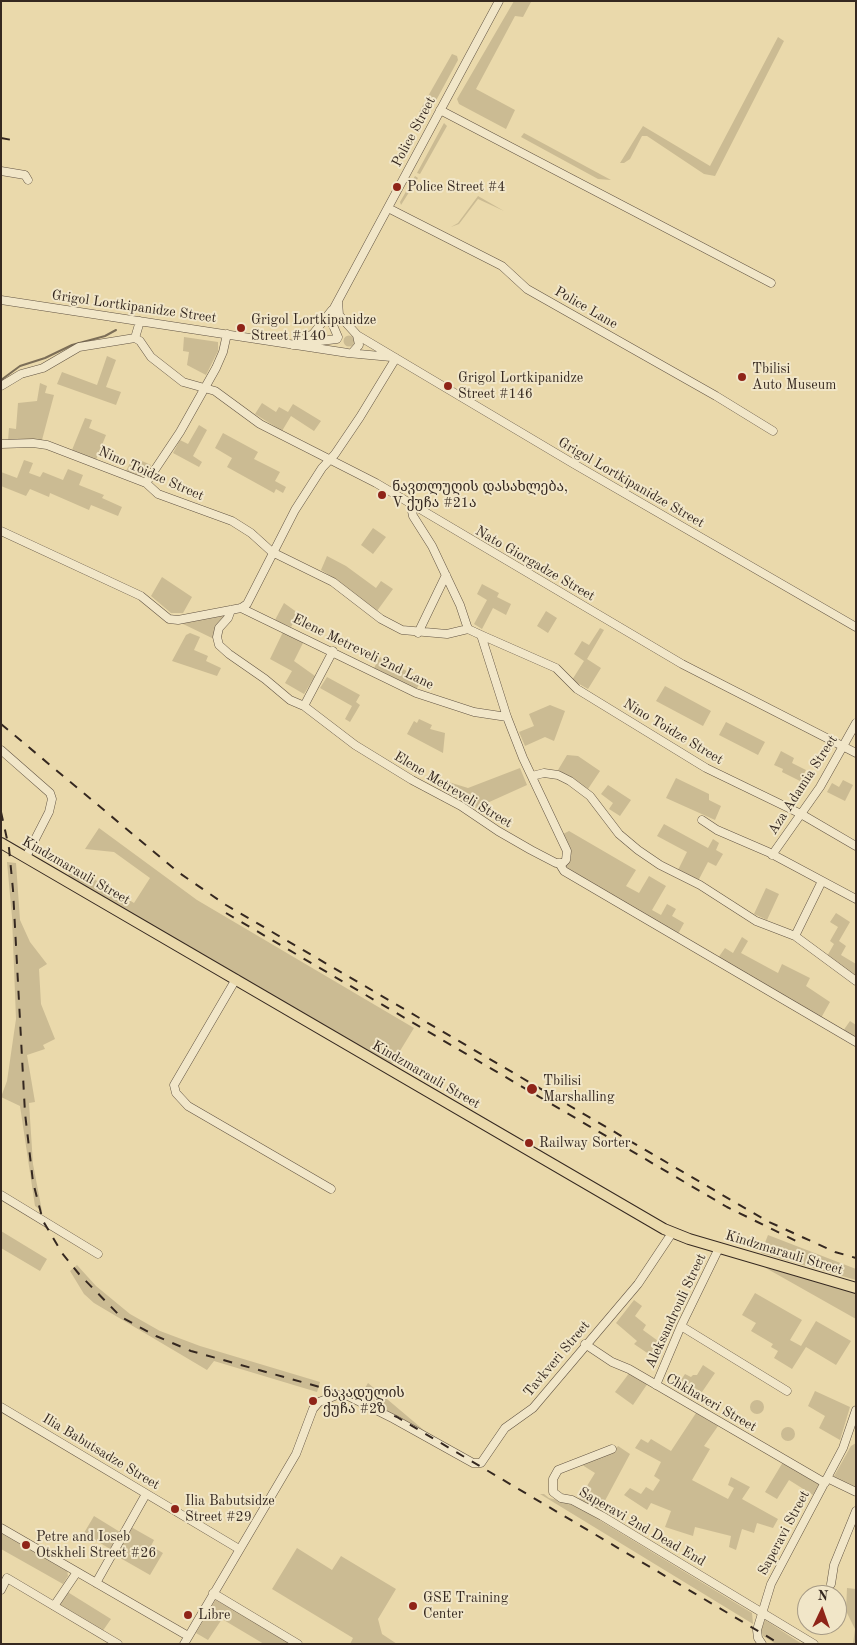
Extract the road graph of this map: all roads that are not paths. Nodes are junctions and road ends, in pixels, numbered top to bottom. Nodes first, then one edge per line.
1 (499, 1) edge
2 (440, 110) junction
3 (1, 172) edge
4 (28, 180) dead end
5 (388, 208) junction
6 (771, 283) dead end
7 (1, 300) edge
8 (336, 305) junction
9 (140, 321) junction
10 (227, 334) junction
11 (355, 334) junction
12 (135, 338) junction
13 (338, 338) junction
14 (293, 345) junction
15 (343, 352) junction
16 (352, 352) junction
17 (396, 358) junction
18 (1, 386) edge
19 (204, 388) junction
20 (773, 430) dead end
21 (1, 444) edge
22 (328, 461) junction
23 (146, 483) junction
24 (411, 506) junction
25 (1, 531) edge
26 (272, 552) junction
27 (446, 575) junction
28 (241, 608) junction
29 (231, 610) junction
30 (856, 627) edge
31 (468, 629) junction
32 (418, 633) junction
33 (481, 635) junction
34 (332, 652) junction
35 (304, 706) junction
36 (507, 717) junction
37 (856, 723) edge
38 (844, 747) junction
39 (1, 750) edge
40 (856, 753) edge
41 (532, 776) junction
42 (801, 814) junction
43 (702, 820) dead end
44 (1, 843) edge
45 (856, 846) edge
46 (772, 855) junction
47 (26, 857) junction
48 (559, 863) junction
49 (822, 881) junction
50 (856, 899) edge
51 (795, 936) junction
52 (236, 980) junction
53 (856, 981) edge
54 (856, 1042) edge
55 (331, 1190) dead end
56 (1, 1195) edge
57 (672, 1233) junction
58 (719, 1248) junction
59 (98, 1254) dead end
60 (856, 1288) edge
61 (681, 1326) junction
62 (585, 1344) junction
63 (656, 1385) junction
64 (786, 1391) dead end
65 (1, 1407) edge
66 (856, 1410) edge
67 (853, 1431) edge
68 (612, 1449) dead end
69 (826, 1481) junction
70 (856, 1492) edge
71 (146, 1494) junction
72 (856, 1512) edge
73 (1, 1528) edge
74 (239, 1550) junction
75 (77, 1572) junction
76 (96, 1583) junction
77 (831, 1584) dead end
78 (1, 1590) edge
79 (213, 1593) junction
80 (54, 1606) junction
81 (762, 1612) junction
82 (186, 1640) edge
83 (118, 1644) edge
84 (298, 1644) edge
85 (762, 1644) edge
86 (814, 1644) edge

1 - 2 street, Police Street
2 - 5 street, Police Street
2 - 6 street
3 - 4 street
5 - 8 street, Police Street
5 - 20 street, Police Lane
7 - 9 street, Grigol Lortkipanidze Street
8 - 11 street
8 - 13 street
8 - 14 street, Police Street
9 - 10 street, Grigol Lortkipanidze Street
9 - 12 street
10 - 14 street, Grigol Lortkipanidze Street
10 - 19 street
11 - 13 street
11 - 16 street
11 - 17 street, Grigol Lortkipanidze Street
12 - 18 street
12 - 19 street, Nato Giorgadze Street
13 - 14 street, Grigol Lortkipanidze Street
13 - 15 street
14 - 15 street, Grigol Lortkipanidze Street
15 - 16 street
16 - 17 street, Grigol Lortkipanidze Street
17 - 22 street
17 - 30 street, Grigol Lortkipanidze Street
19 - 22 street, Nato Giorgadze Street
19 - 23 street
21 - 23 street, Nino Toidze Street
22 - 24 street, Nato Giorgadze Street
22 - 26 street
23 - 26 street, Nino Toidze Street
24 - 27 street
24 - 38 street, Nato Giorgadze Street
25 - 29 street
26 - 28 street
26 - 32 street, Nino Toidze Street
27 - 31 street
27 - 32 street
28 - 29 street
28 - 34 street, Elene Metreveli 2nd Lane
29 - 35 street, Elene Metreveli Street
31 - 32 street, Nino Toidze Street
31 - 33 street, Nino Toidze Street
33 - 36 street
33 - 42 street, Nino Toidze Street
34 - 35 street
34 - 36 street, Elene Metreveli 2nd Lane
35 - 48 street, Elene Metreveli Street
36 - 41 street
37 - 38 street, Aza Adamia Street
38 - 40 street, Nato Giorgadze Street
38 - 42 street, Aza Adamia Street
39 - 47 street
41 - 48 street
41 - 51 street
42 - 45 street, Nino Toidze Street
42 - 46 street, Aza Adamia Street
43 - 46 street
44 - 47 main road, Kindzmarauli Street
46 - 49 street, Aza Adamia Street
47 - 52 main road, Kindzmarauli Street
48 - 54 street, Elene Metreveli Street
49 - 50 street, Aza Adamia Street
49 - 51 street
51 - 53 street
52 - 55 street
52 - 57 main road, Kindzmarauli Street
56 - 59 street
57 - 58 main road, Kindzmarauli Street
57 - 62 street, Tavkveri Street
58 - 60 main road, Kindzmarauli Street
58 - 61 street, Aleksandrouli Street
61 - 63 street, Aleksandrouli Street
61 - 64 street
62 - 63 street, Chkhaveri Street
62 - 74 street, Tavkveri Street
63 - 69 street, Chkhaveri Street
65 - 71 street, Ilia Babutsadze Street
66 - 67 street, Saperavi Street
67 - 69 street, Saperavi Street
68 - 81 street, Saperavi 2nd Dead End
69 - 70 street, Chkhaveri Street
69 - 81 street, Saperavi Street
71 - 74 street, Ilia Babutsadze Street
71 - 76 street
72 - 77 street
73 - 75 street
74 - 79 street
75 - 76 street
75 - 80 street
76 - 82 street
78 - 80 street
79 - 82 street
79 - 84 street
80 - 83 street
81 - 85 street, Saperavi Street
81 - 86 street

